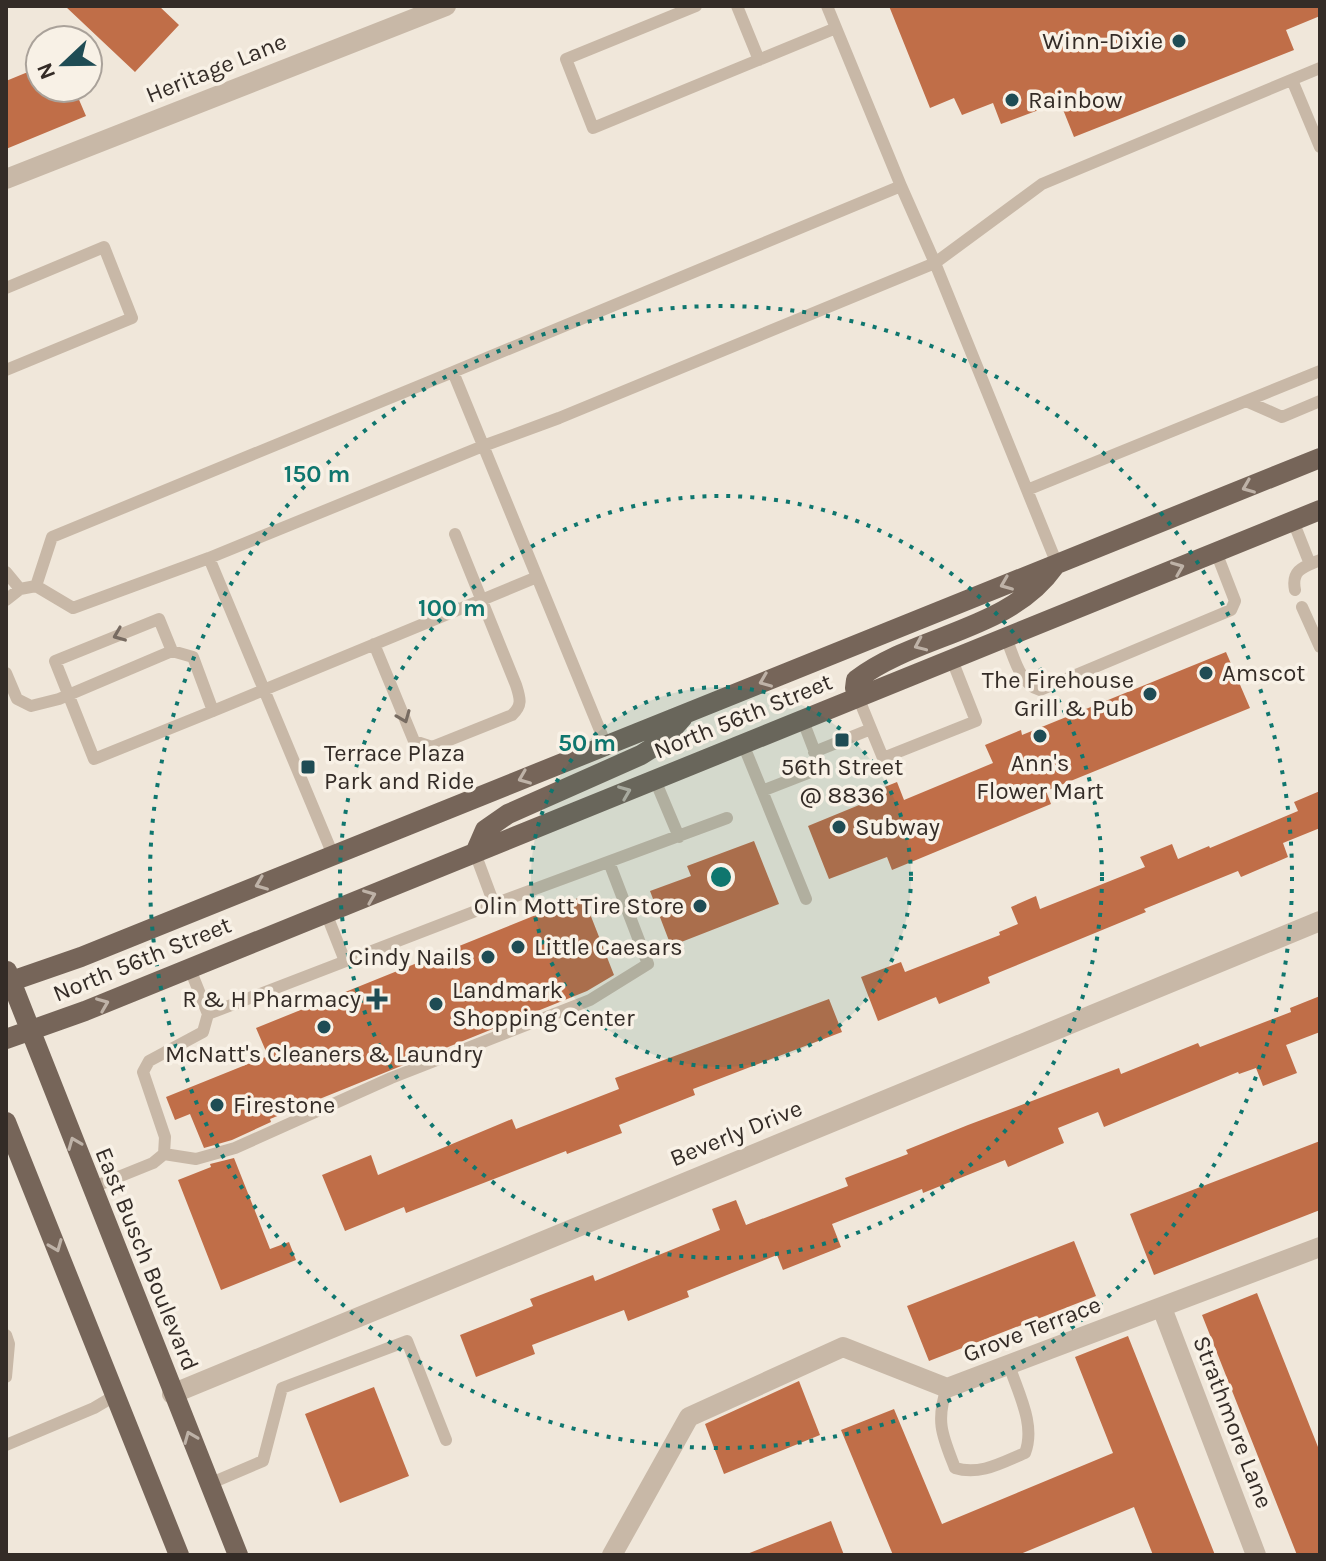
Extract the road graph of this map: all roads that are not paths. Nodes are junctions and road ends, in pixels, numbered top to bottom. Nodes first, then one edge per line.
1 (446, 6) edge
2 (696, 6) edge
3 (737, 6) edge
4 (827, 6) edge
5 (417, 10) edge
6 (836, 28) junction
7 (759, 60) junction
8 (1320, 68) edge
9 (1292, 80) junction
10 (1320, 147) edge
11 (6, 179) edge
12 (901, 186) junction
13 (935, 263) junction
14 (6, 288) edge
15 (6, 370) edge
16 (1320, 371) edge
17 (453, 372) junction
18 (1246, 401) junction
19 (1320, 401) edge
20 (483, 446) junction
21 (1320, 458) edge
22 (1027, 490) junction
23 (1320, 510) edge
24 (1293, 521) junction
25 (455, 534) dead end
26 (1216, 552) junction
27 (209, 558) junction
28 (1315, 562) edge
29 (1057, 564) junction
30 (6, 572) edge
31 (537, 577) junction
32 (36, 586) junction
33 (20, 589) junction
34 (1295, 590) dead end
35 (482, 599) junction
36 (6, 600) edge
37 (1302, 607) dead end
38 (1006, 638) junction
39 (374, 644) junction
40 (1320, 647) edge
41 (172, 651) junction
42 (952, 660) junction
43 (6, 673) edge
44 (263, 691) junction
45 (68, 695) junction
46 (858, 697) junction
47 (213, 711) junction
48 (685, 713) junction
49 (803, 721) junction
50 (871, 729) junction
51 (743, 744) junction
52 (606, 745) junction
53 (814, 752) junction
54 (655, 780) junction
55 (762, 791) junction
56 (727, 818) dead end
57 (679, 837) junction
58 (475, 853) junction
59 (333, 855) junction
60 (609, 862) junction
61 (806, 899) dead end
62 (494, 904) junction
63 (326, 913) junction
64 (1320, 921) edge
65 (345, 961) junction
66 (190, 969) junction
67 (7, 978) edge
68 (208, 1014) junction
69 (30, 1031) junction
70 (6, 1039) edge
71 (6, 1122) edge
72 (164, 1154) junction
73 (91, 1188) junction
74 (1320, 1247) edge
75 (1162, 1308) junction
76 (6, 1335) edge
77 (1009, 1365) junction
78 (6, 1377) edge
79 (947, 1388) junction
80 (172, 1394) junction
81 (116, 1395) junction
82 (446, 1440) dead end
83 (6, 1445) edge
84 (209, 1484) junction
85 (179, 1555) edge
86 (238, 1555) edge
87 (612, 1555) edge
88 (1256, 1555) edge

1 - 5 street, Heritage Lane
2 - 7 lane
3 - 7 lane
4 - 6 lane
5 - 11 street, Heritage Lane
6 - 7 lane
6 - 12 lane
8 - 9 lane
9 - 10 lane
9 - 13 lane
12 - 13 lane
12 - 17 lane
13 - 20 lane
13 - 22 lane
14 - 15 lane
16 - 18 lane
17 - 20 lane
17 - 32 lane
18 - 19 lane
18 - 22 lane
20 - 27 lane
20 - 31 lane
21 -> 29 main road, North 56th Street
22 - 29 lane
23 - 24 main road, North 56th Street
24 - 26 main road, North 56th Street
24 - 28 lane
25 - 35 lane
38 -> 26 main road, North 56th Street
26 - 38 lane
27 - 32 lane
27 - 44 lane
28 - 34 lane
29 -> 46 main road
29 -> 48 main road, North 56th Street
30 - 33 lane
31 - 35 lane
31 - 52 lane
32 - 33 lane
33 - 36 lane
35 - 39 lane
39 -> 35 lane
37 - 40 lane
38 - 42 main road, North 56th Street
39 - 44 lane
41 - 45 lane
41 -> 45 lane
41 - 47 lane
42 - 46 main road, North 56th Street
42 - 50 lane
43 - 45 lane
44 - 47 lane
44 - 59 lane
45 - 47 lane
46 - 49 main road, North 56th Street
46 - 50 lane
48 - 52 main road, North 56th Street
48 - 58 main road
49 - 51 main road, North 56th Street
49 - 53 lane
50 - 53 lane
51 - 54 main road, North 56th Street
51 - 55 lane
52 -> 59 main road, North 56th Street
53 - 55 lane
54 - 57 lane
58 -> 54 main road, North 56th Street
55 - 61 lane
56 - 57 lane
57 - 60 lane
58 - 62 lane
63 -> 58 main road, North 56th Street
59 -> 67 main road, North 56th Street
60 - 62 lane
60 - 72 lane
62 - 65 lane
63 - 65 lane
63 - 66 main road, North 56th Street
64 - 80 street, Beverly Drive
65 - 68 lane
66 - 68 lane
69 -> 66 main road, North 56th Street
67 - 69 main road, East Busch Boulevard
68 - 72 lane
69 - 70 main road, North 56th Street
73 -> 69 main road, East Busch Boulevard
71 -> 81 main road
72 - 73 lane
73 - 80 main road, East Busch Boulevard
74 - 75 street, Grove Terrace
75 - 77 street, Grove Terrace
75 - 88 street, Strathmore Lane
76 - 78 lane
77 - 79 street, Grove Terrace
77 - 79 lane
79 - 87 street, Grove Terrace
84 -> 80 main road, East Busch Boulevard
81 - 83 lane
81 - 85 main road
82 - 84 lane
84 - 86 main road, East Busch Boulevard

